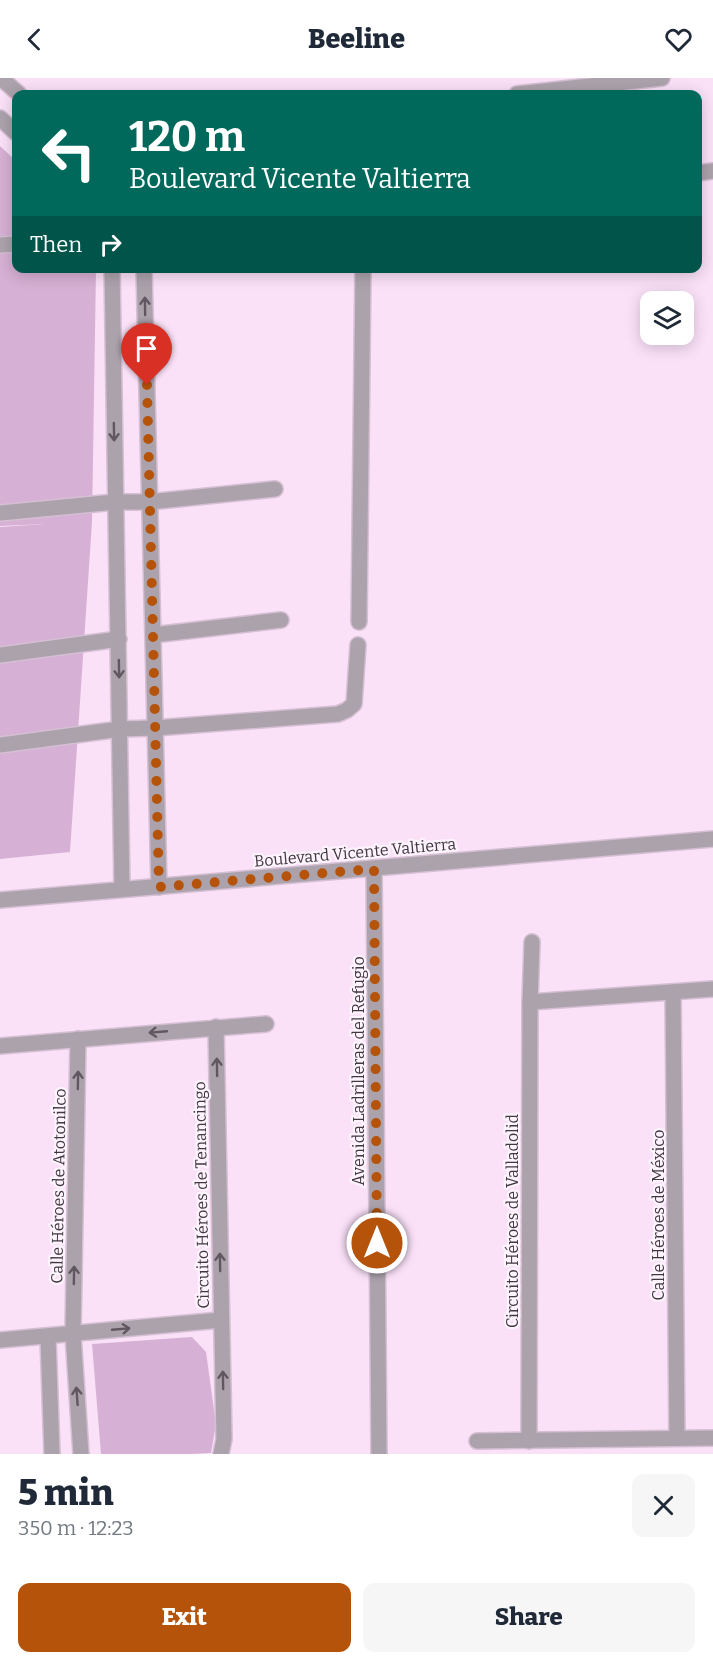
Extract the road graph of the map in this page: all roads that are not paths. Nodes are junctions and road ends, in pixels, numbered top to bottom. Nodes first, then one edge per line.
1 (1, 78) edge
2 (662, 78) edge
3 (14, 90) edge
4 (553, 90) edge
5 (0, 118) edge
6 (12, 130) edge
7 (112, 273) edge
8 (144, 273) edge
9 (363, 273) edge
10 (275, 489) dead end
11 (115, 502) junction
12 (149, 502) junction
13 (0, 513) edge
14 (281, 620) dead end
15 (359, 622) dead end
16 (153, 635) junction
17 (118, 639) junction
18 (358, 645) dead end
19 (0, 655) edge
20 (155, 728) junction
21 (120, 729) junction
22 (0, 745) edge
23 (713, 839) edge
24 (374, 869) junction
25 (159, 887) junction
26 (122, 889) junction
27 (0, 900) edge
28 (532, 942) dead end
29 (713, 989) edge
30 (673, 992) junction
31 (530, 1002) junction
32 (267, 1024) dead end
33 (216, 1027) junction
34 (78, 1039) junction
35 (0, 1046) edge
36 (221, 1320) junction
37 (73, 1334) junction
38 (48, 1337) junction
39 (0, 1340) edge
40 (677, 1438) junction
41 (713, 1438) edge
42 (477, 1441) dead end
43 (529, 1441) junction
44 (52, 1454) edge
45 (81, 1454) edge
46 (221, 1454) edge
47 (379, 1454) edge

1 - 3 street
2 - 4 street
5 - 6 street
7 -> 11 street
12 -> 8 street
9 - 15 street
10 - 12 street
11 - 12 street
11 - 13 street
11 - 17 street
12 - 16 street
14 - 16 street
16 - 20 street
17 - 19 street
17 -> 21 street
18 - 20 street
20 - 21 street
20 - 25 street
21 - 22 street
21 - 26 street
23 - 24 street, Boulevard Vicente Valtierra
24 - 25 street, Boulevard Vicente Valtierra
24 - 47 street, Avenida Ladrilleras del Refugio
25 - 26 street, Boulevard Vicente Valtierra
26 - 27 street, Boulevard Vicente Valtierra
28 - 31 street, Circuito Héroes de Valladolid
29 - 30 street
30 - 31 street
30 - 40 street, Calle Héroes de México
31 - 43 street, Circuito Héroes de Valladolid
32 - 33 street
33 -> 34 street
36 -> 33 street, Circuito Héroes de Tenancingo
34 - 35 street
37 -> 34 street, Calle Héroes de Atotonilco
37 -> 36 street, Circuito Héroes de Tenancingo
46 -> 36 street
37 - 38 street, Circuito Héroes de Tenancingo
45 -> 37 street, Calle Héroes de Atotonilco
38 - 39 street, Circuito Héroes de Tenancingo
38 - 44 street
40 - 41 street
40 - 43 street
42 - 43 street

